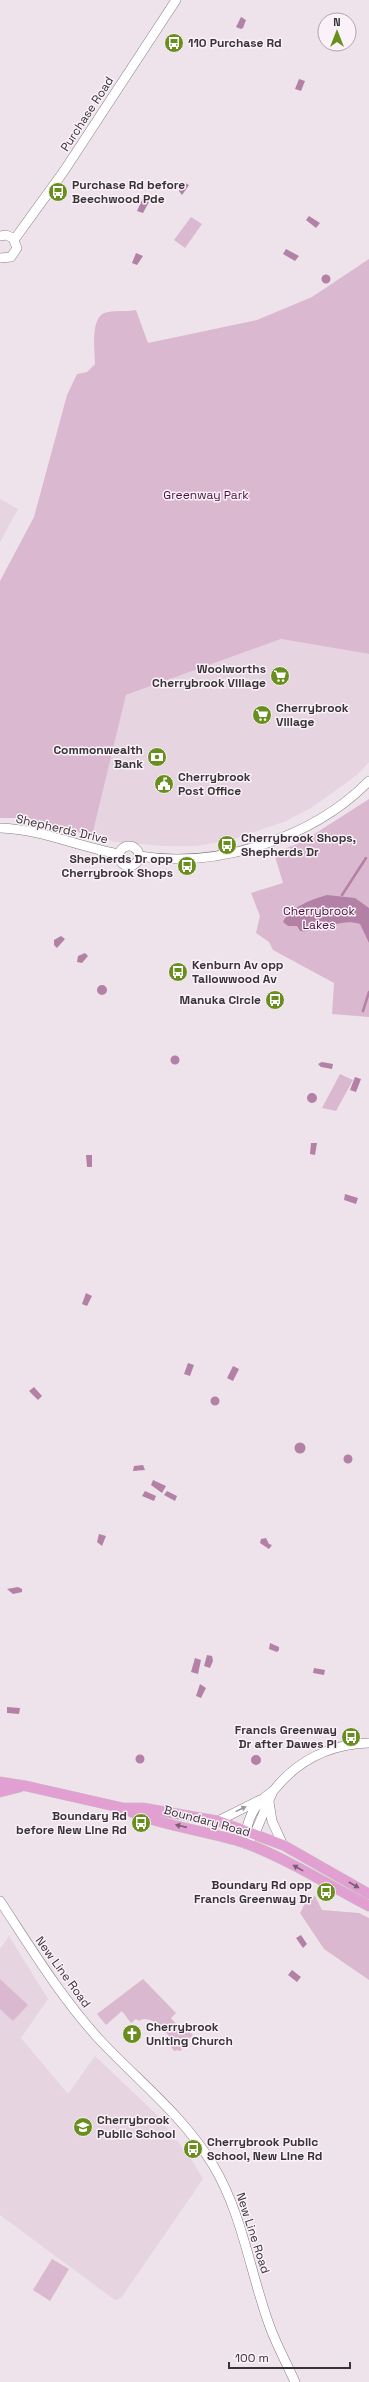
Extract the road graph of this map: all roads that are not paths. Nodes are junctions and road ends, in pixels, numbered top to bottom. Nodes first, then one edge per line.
1 (176, 0) edge
2 (0, 236) edge
3 (14, 240) junction
4 (0, 258) edge
5 (369, 781) edge
6 (0, 828) edge
7 (119, 854) junction
8 (139, 856) junction
9 (369, 1743) edge
10 (0, 1782) edge
11 (26, 1786) junction
12 (0, 1792) edge
13 (266, 1800) junction
14 (123, 1808) junction
15 (218, 1821) junction
16 (245, 1830) junction
17 (255, 1833) junction
18 (246, 1844) junction
19 (283, 1845) junction
20 (369, 1894) edge
21 (0, 1901) edge
22 (369, 1906) edge
23 (295, 2382) edge

1 - 3 main road, Purchase Road
2 - 3 main road
3 - 4 main road
5 - 8 main road
6 - 7 main road, Shepherds Drive
7 - 8 main road
7 - 8 main road
9 - 13 main road
10 - 11 main road, Boundary Road
11 - 12 main road, Boundary Road
11 - 14 main road, Boundary Road
15 -> 13 main road
13 - 16 main road
13 - 17 main road
13 - 19 main road
14 - 15 main road, Boundary Road
18 -> 14 main road, Boundary Road
15 - 16 main road, Boundary Road
16 - 17 main road, Boundary Road
16 - 18 main road
17 - 18 main road
17 - 19 main road, Boundary Road
22 -> 18 main road, Boundary Road
19 -> 20 main road, Boundary Road
21 - 23 main road, New Line Road

